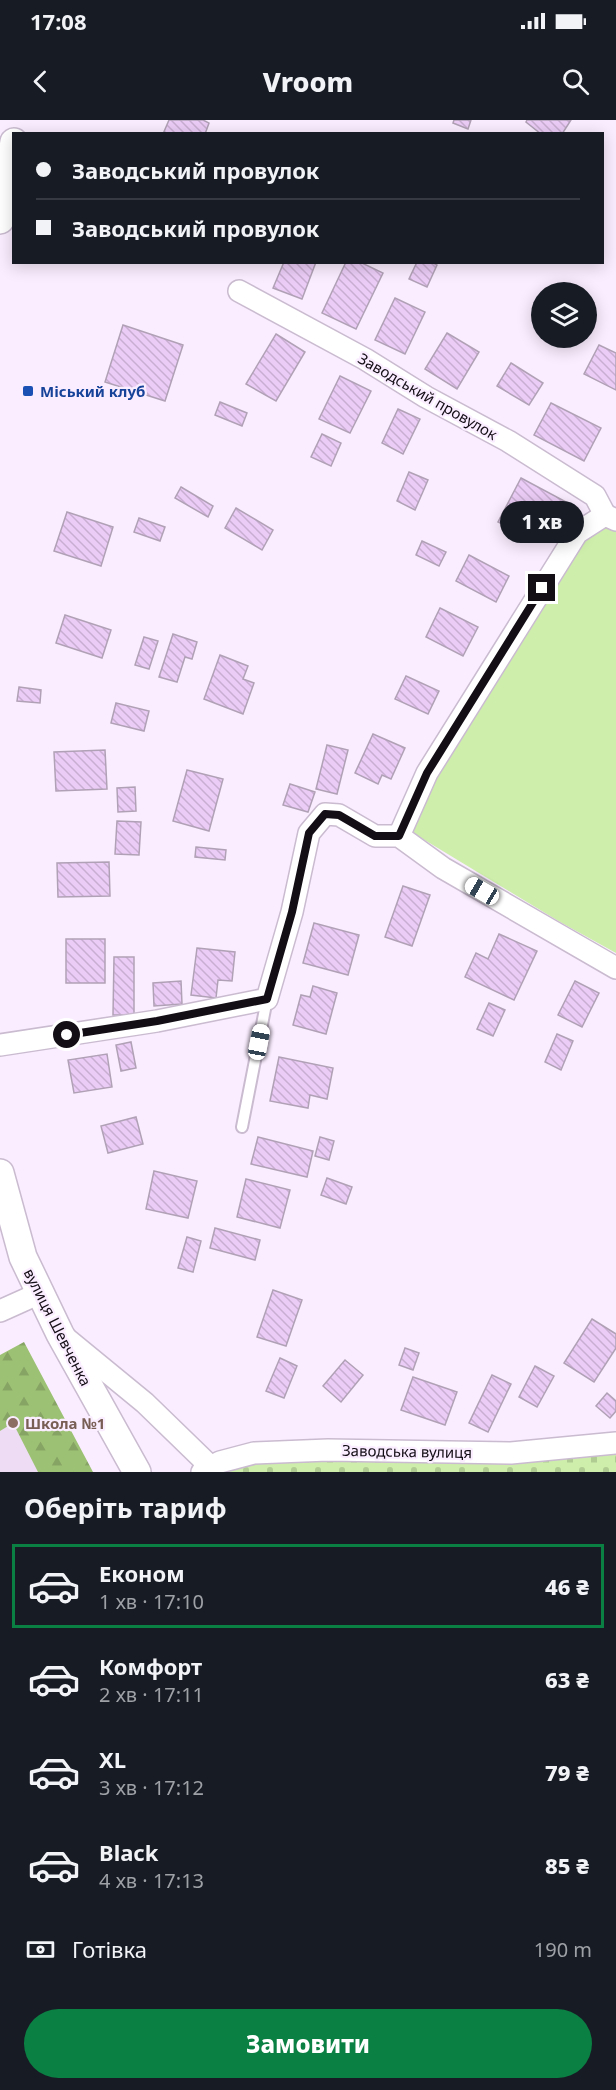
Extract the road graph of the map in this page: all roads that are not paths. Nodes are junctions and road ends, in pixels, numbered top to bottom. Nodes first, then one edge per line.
1 (12, 152) edge
2 (0, 220) edge
3 (238, 291) dead end
4 (610, 517) edge
5 (399, 836) junction
6 (616, 968) edge
7 (267, 999) junction
8 (0, 1045) edge
9 (242, 1127) dead end
10 (0, 1173) edge
11 (40, 1293) junction
12 (0, 1311) edge
13 (60, 1334) junction
14 (616, 1443) edge
15 (207, 1470) edge
16 (137, 1472) edge

1 - 2 street
3 - 4 street, Заводський провулок
4 - 5 street, Заводський провулок
5 - 6 street
5 - 7 street
7 - 8 street
7 - 9 lane
10 - 11 street, вулиця Шевченка
11 - 12 street
11 - 13 street, вулиця Шевченка
13 - 15 street
13 - 16 street, вулиця Шевченка
14 - 15 street, Заводська вулиця

